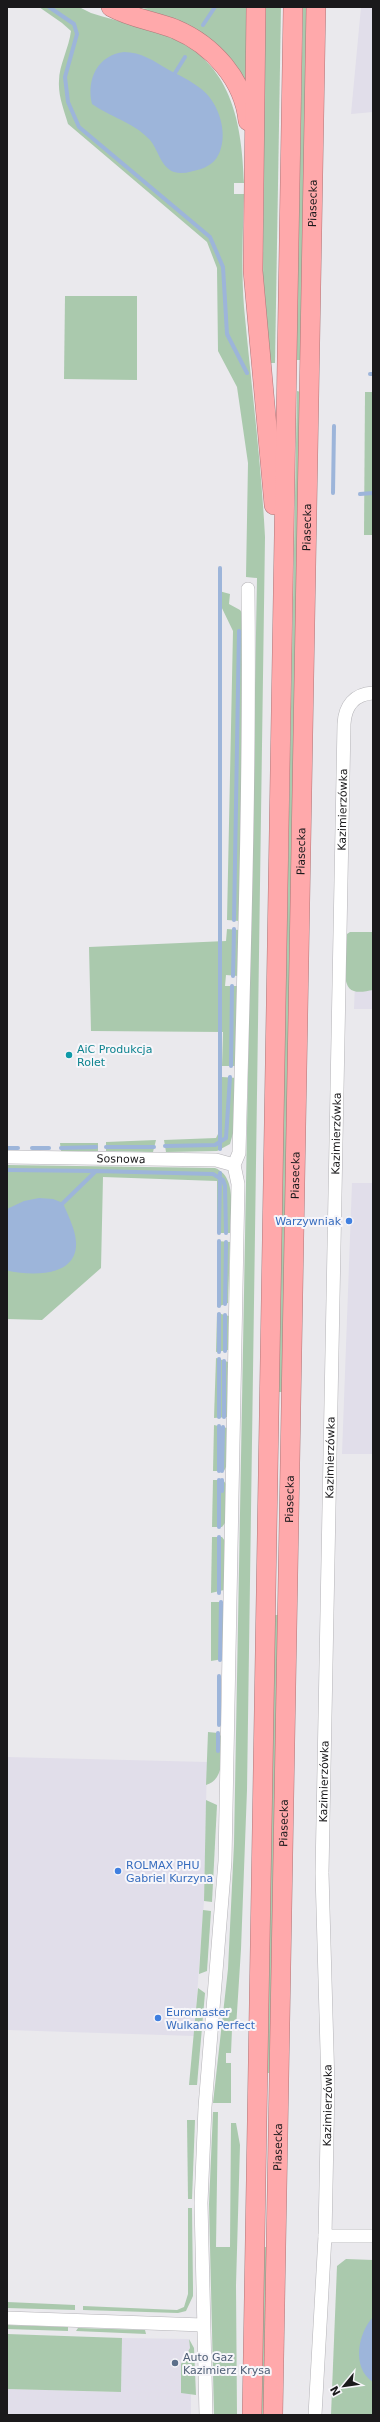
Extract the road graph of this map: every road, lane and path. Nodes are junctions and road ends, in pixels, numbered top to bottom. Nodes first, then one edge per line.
1 (111, 7) edge
2 (256, 7) edge
3 (293, 7) edge
4 (316, 7) edge
5 (328, 7) edge
6 (314, 92) junction
7 (254, 180) junction
8 (248, 588) dead end
9 (283, 638) junction
10 (373, 694) edge
11 (7, 1157) edge
12 (234, 1165) junction
13 (325, 2236) junction
14 (373, 2236) edge
15 (7, 2318) edge
16 (203, 2325) junction
17 (206, 2415) edge
18 (252, 2415) edge
19 (273, 2415) edge
20 (315, 2415) edge

1 - 7 highway
2 - 7 highway
3 - 9 highway, Piasecka
4 - 6 highway, Piasecka
5 - 6 highway
6 - 19 highway, Piasecka
7 - 9 highway
8 - 12 street
9 - 18 highway, Piasecka
10 - 13 street, Kazimierzówka
11 - 12 street, Sosnowa
12 - 16 street
13 - 14 street
13 - 20 street
15 - 16 street
16 - 17 street

